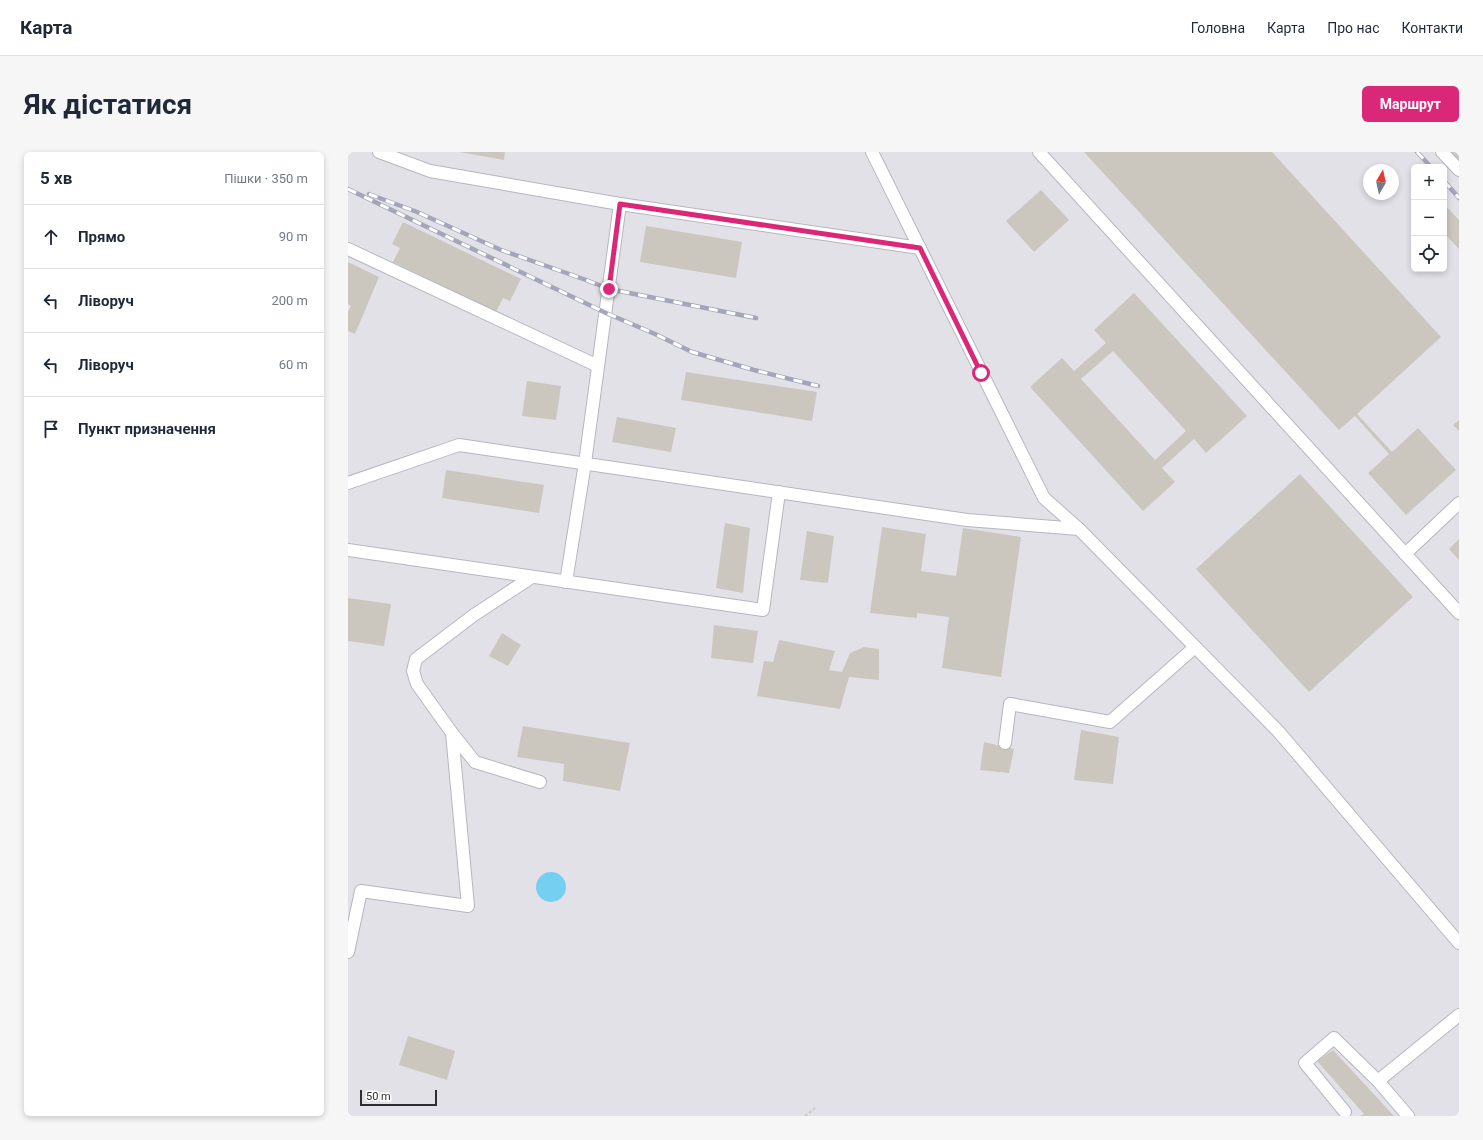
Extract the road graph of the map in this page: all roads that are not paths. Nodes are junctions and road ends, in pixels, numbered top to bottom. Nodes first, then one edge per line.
1 (379, 152) edge
2 (872, 152) edge
3 (1039, 152) edge
4 (1442, 152) edge
5 (1459, 170) edge
6 (620, 204) junction
7 (920, 248) junction
8 (348, 249) edge
9 (598, 366) junction
10 (585, 463) junction
11 (348, 483) edge
12 (779, 492) junction
13 (1459, 502) edge
14 (1078, 529) junction
15 (348, 550) edge
16 (1405, 554) junction
17 (532, 577) junction
18 (566, 582) junction
19 (1459, 613) edge
20 (1195, 647) junction
21 (452, 733) junction
22 (1005, 743) dead end
23 (540, 782) dead end
24 (1459, 943) edge
25 (348, 952) edge
26 (1459, 1015) edge
27 (1378, 1081) junction
28 (1345, 1112) dead end
29 (1408, 1116) edge

1 - 6 street
2 - 7 street
3 - 16 street
4 - 5 street
6 - 7 street
6 - 9 street
7 - 14 street
8 - 9 street
9 - 10 street
10 - 11 street
10 - 12 street
10 - 18 street
12 - 14 street
12 - 18 street
13 - 16 street
14 - 20 street
15 - 17 street
16 - 19 street
17 - 18 street
17 - 21 street
20 - 22 street
20 - 24 street
21 - 23 street
21 - 25 street
26 - 27 street
27 - 28 street
27 - 29 street

